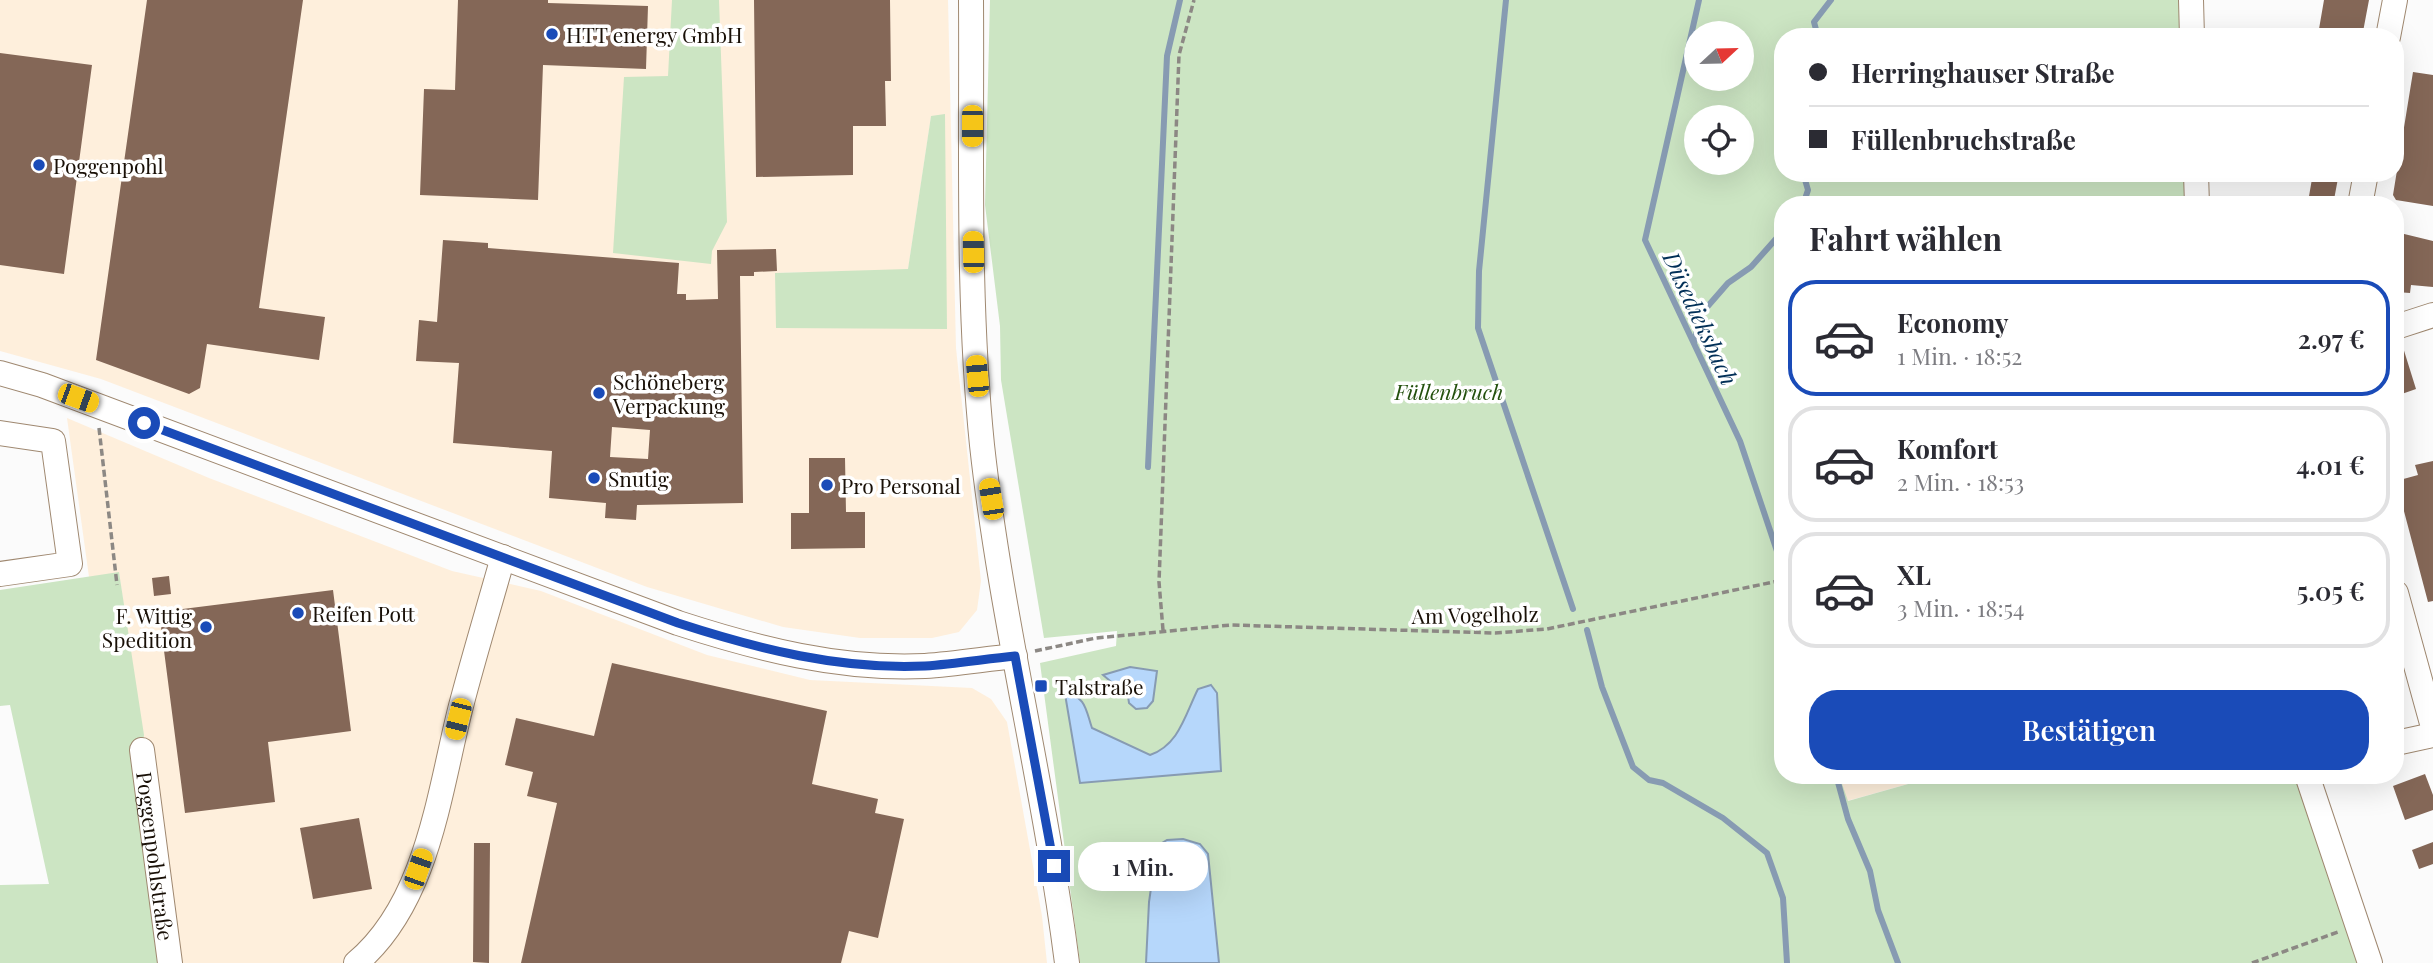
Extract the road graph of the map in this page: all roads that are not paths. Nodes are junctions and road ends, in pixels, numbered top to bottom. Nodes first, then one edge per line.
1 (971, 0) edge
2 (2191, 0) edge
3 (2395, 0) edge
4 (2192, 28) edge
5 (2390, 28) edge
6 (2433, 315) edge
7 (2404, 324) edge
8 (0, 373) edge
9 (0, 433) edge
10 (503, 557) junction
11 (0, 574) edge
12 (2404, 622) edge
13 (1015, 656) junction
14 (2433, 727) edge
15 (2433, 735) edge
16 (2404, 741) edge
17 (142, 750) dead end
18 (2309, 784) edge
19 (359, 962) edge
20 (170, 963) edge
21 (1067, 963) edge
22 (2370, 963) edge

1 - 13 street
2 - 4 street
3 - 5 street
6 - 7 street
8 - 10 street
9 - 11 street
10 - 13 street
10 - 19 street
12 - 14 street
13 - 21 street
15 - 16 street
17 - 20 street, Poggenpohlstraße
18 - 22 street

